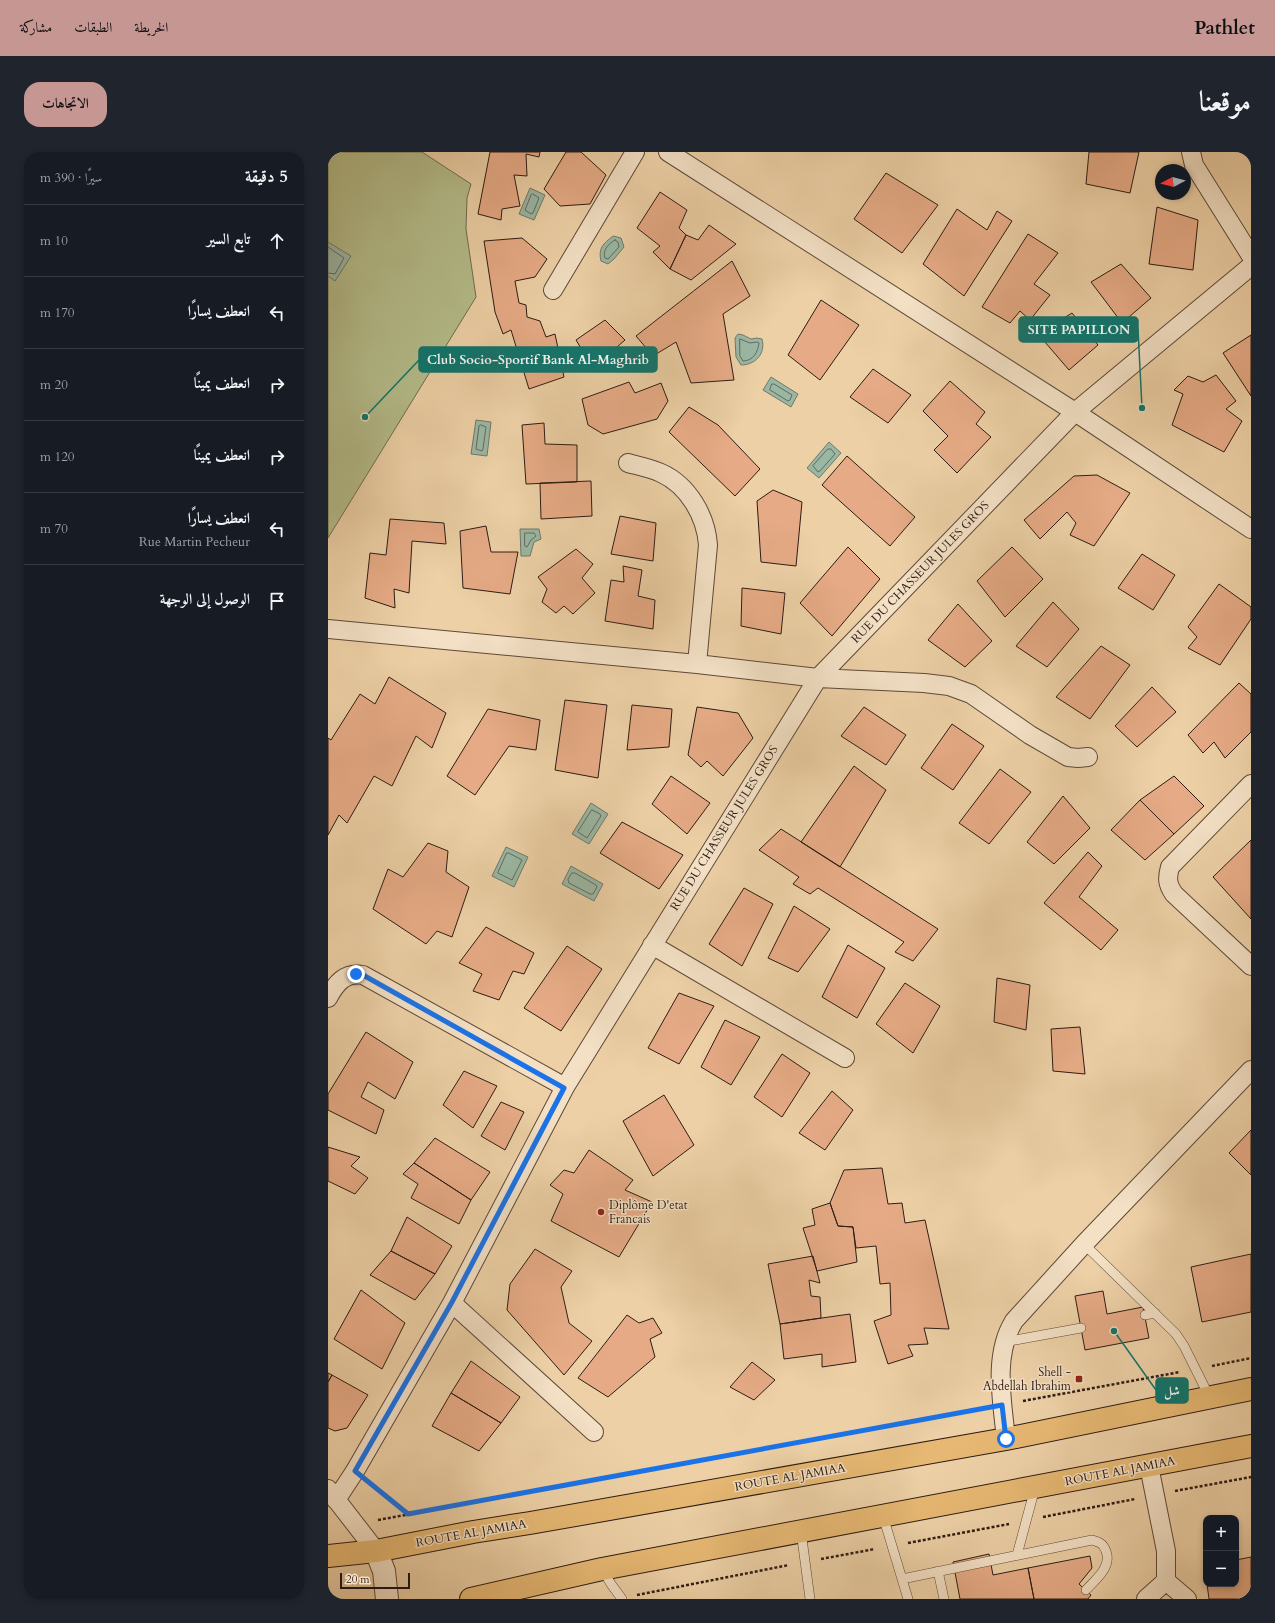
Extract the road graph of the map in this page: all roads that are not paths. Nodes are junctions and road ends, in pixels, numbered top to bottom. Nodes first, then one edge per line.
1 (635, 152) edge
2 (668, 152) edge
3 (1191, 152) edge
4 (1251, 256) edge
5 (1251, 266) edge
6 (553, 290) dead end
7 (1075, 412) junction
8 (628, 463) dead end
9 (1251, 529) edge
10 (328, 630) edge
11 (696, 664) junction
12 (818, 678) junction
13 (1088, 757) dead end
14 (1251, 784) edge
15 (652, 945) junction
16 (1251, 966) edge
17 (328, 998) edge
18 (845, 1058) dead end
19 (1251, 1070) edge
20 (564, 1088) junction
21 (1084, 1244) junction
22 (452, 1302) junction
23 (1155, 1314) junction
24 (1145, 1315) dead end
25 (1081, 1328) dead end
26 (1004, 1342) junction
27 (1251, 1389) edge
28 (1210, 1398) junction
29 (594, 1432) dead end
30 (1006, 1439) junction
31 (1251, 1446) edge
32 (1149, 1466) junction
33 (1035, 1487) junction
34 (332, 1494) edge
35 (883, 1516) junction
36 (801, 1531) junction
37 (376, 1551) junction
38 (1017, 1555) junction
39 (328, 1556) edge
40 (602, 1569) junction
41 (938, 1571) junction
42 (902, 1578) junction
43 (1166, 1581) junction
44 (1086, 1590) dead end
45 (622, 1598) edge
46 (388, 1599) edge
47 (470, 1599) edge
48 (808, 1599) edge
49 (908, 1599) edge
50 (944, 1599) edge
51 (1146, 1599) edge
52 (1187, 1599) edge

1 - 6 street
2 - 7 street
3 - 4 street
5 - 7 street, RUE DU CHASSEUR JULES GROS
7 - 9 street
7 - 12 street, RUE DU CHASSEUR JULES GROS
8 - 11 street
10 - 11 street
11 - 12 street
12 - 13 street
12 - 15 street, RUE DU CHASSEUR JULES GROS
14 - 16 street
15 - 18 street
15 - 20 street, RUE DU CHASSEUR JULES GROS
17 - 20 street
19 - 21 street
20 - 22 street, RUE DU CHASSEUR JULES GROS
21 - 23 lane
21 - 26 street
22 - 29 street
22 - 34 street, RUE DU CHASSEUR JULES GROS
23 - 24 lane
23 - 28 lane
25 - 26 lane
26 - 30 street
27 - 28 main road, ROUTE AL JAMIAA
28 - 30 main road, ROUTE AL JAMIAA
30 - 37 main road, ROUTE AL JAMIAA
31 - 32 main road, ROUTE AL JAMIAA
32 - 33 main road, ROUTE AL JAMIAA
32 - 43 street
33 - 35 main road, ROUTE AL JAMIAA
33 - 38 lane
34 - 37 street
35 - 36 main road, ROUTE AL JAMIAA
35 - 42 lane
36 - 40 main road, ROUTE AL JAMIAA
36 - 48 lane
37 - 39 main road, ROUTE AL JAMIAA
37 - 46 street
38 - 41 lane
38 - 44 lane
40 - 45 lane
40 - 47 main road, ROUTE AL JAMIAA
41 - 42 lane
41 - 50 lane
42 - 49 lane
43 - 51 street
43 - 52 street

